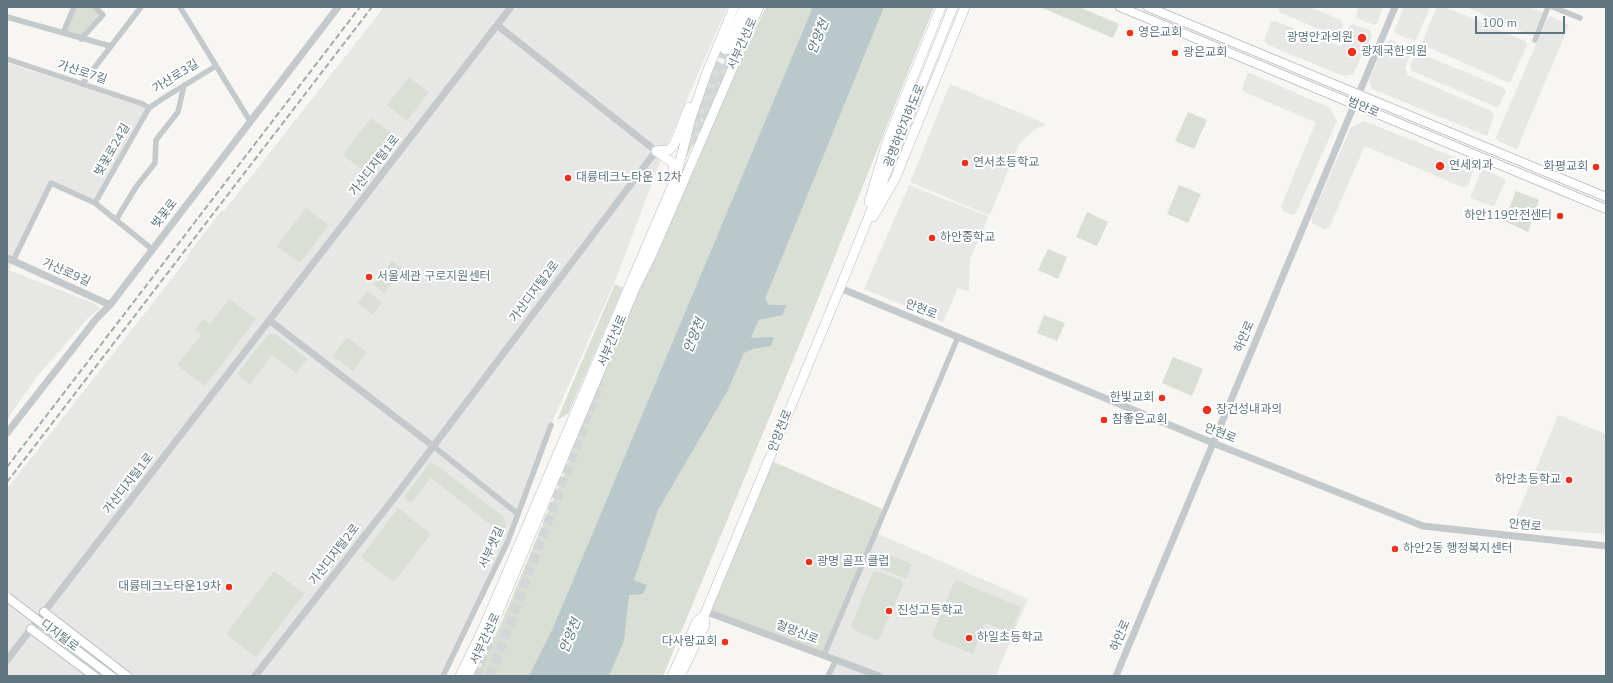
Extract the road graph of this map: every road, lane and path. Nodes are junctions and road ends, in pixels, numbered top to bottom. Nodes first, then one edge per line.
1 (74, 7) edge
2 (95, 7) edge
3 (141, 7) edge
4 (180, 7) edge
5 (338, 7) edge
6 (511, 7) edge
7 (734, 7) edge
8 (744, 7) edge
9 (752, 7) edge
10 (759, 7) edge
11 (763, 7) edge
12 (941, 7) edge
13 (953, 7) edge
14 (965, 7) edge
15 (1120, 7) edge
16 (1148, 7) edge
17 (1395, 7) edge
18 (1548, 7) edge
19 (1553, 7) edge
20 (7, 17) edge
21 (1580, 18) dead end
22 (497, 25) junction
23 (63, 33) junction
24 (82, 39) junction
25 (1535, 40) dead end
26 (744, 44) junction
27 (110, 46) junction
28 (7, 59) edge
29 (216, 66) junction
30 (707, 72) junction
31 (82, 84) junction
32 (184, 85) junction
33 (1358, 94) junction
34 (1354, 104) junction
35 (149, 108) junction
36 (250, 121) junction
37 (656, 151) junction
38 (1606, 198) edge
39 (95, 203) junction
40 (1606, 208) edge
41 (116, 220) junction
42 (857, 246) junction
43 (152, 249) junction
44 (644, 252) junction
45 (10, 259) edge
46 (840, 288) junction
47 (110, 304) junction
48 (270, 320) junction
49 (958, 337) junction
50 (552, 425) dead end
51 (7, 433) edge
52 (1213, 443) junction
53 (433, 446) junction
54 (518, 514) junction
55 (1606, 546) edge
56 (7, 597) edge
57 (44, 612) junction
58 (706, 614) junction
59 (31, 629) junction
60 (478, 656) junction
61 (824, 656) junction
62 (7, 660) edge
63 (836, 660) junction
64 (94, 676) edge
65 (111, 676) edge
66 (127, 676) edge
67 (255, 676) edge
68 (442, 676) edge
69 (460, 676) edge
70 (468, 676) edge
71 (472, 676) edge
72 (672, 676) edge
73 (680, 676) edge
74 (828, 676) edge
75 (879, 676) edge
76 (1116, 676) edge

1 - 23 street
2 - 24 street
3 - 27 street
4 - 29 street, 가산로3길
5 - 36 street, 벚꽃로
6 - 22 street, 가산디지털1로
7 - 30 main road, 서부간선로
8 - 9 main road
10 - 26 main road, 서부간선로
11 - 26 main road
12 - 42 main road
13 - 42 main road, 광명하안지하도로
14 - 42 main road
15 - 34 main road, 범안로
16 - 33 main road, 범안로
17 - 33 street, 하안로
18 - 25 street
19 - 21 street
20 - 23 street
22 - 37 street
22 - 48 street, 가산디지털1로
23 - 24 street
24 - 27 street
26 - 60 main road, 서부간선로
27 - 31 street
28 - 31 street, 가산로7길
29 - 32 street, 가산로3길
29 - 36 street, 가산로3길
30 - 37 main road
30 - 44 main road, 서부간선로
31 - 35 street, 가산로7길
32 - 35 street, 가산로3길
32 - 41 street
33 - 34 street, 하안로
33 - 38 main road, 범안로
34 - 40 main road, 범안로
34 - 52 street, 하안로
35 - 39 street, 벚꽃로24길
36 - 43 street, 벚꽃로
37 - 44 main road
37 - 53 street, 가산디지털2로
39 - 41 street
39 - 45 street, 가산로9길
41 - 43 street
42 - 46 main road, 안양천로
43 - 47 street, 벚꽃로
44 - 69 main road, 서부간선로
45 - 47 street, 가산로9길
46 - 49 street, 안현로
46 - 58 main road, 안양천로
47 - 51 street, 벚꽃로
48 - 53 street
48 - 57 street, 가산디지털1로
49 - 52 street, 안현로
49 - 61 street
50 - 54 street, 서부샛길
52 - 55 street, 안현로
52 - 76 street, 하안로
53 - 54 street
53 - 67 street, 가산디지털2로
54 - 68 street, 서부샛길
56 - 65 main road, 디지털로, bridge
57 - 59 street, 가산디지털1로
57 - 66 main road
58 - 61 street, 철망산로
58 - 72 main road
58 - 73 main road
59 - 62 street, 가산디지털1로
59 - 64 main road
60 - 70 main road, 서부간선로
60 - 71 main road
61 - 63 street, 철망산로
63 - 74 street
63 - 75 street, 철망산로

